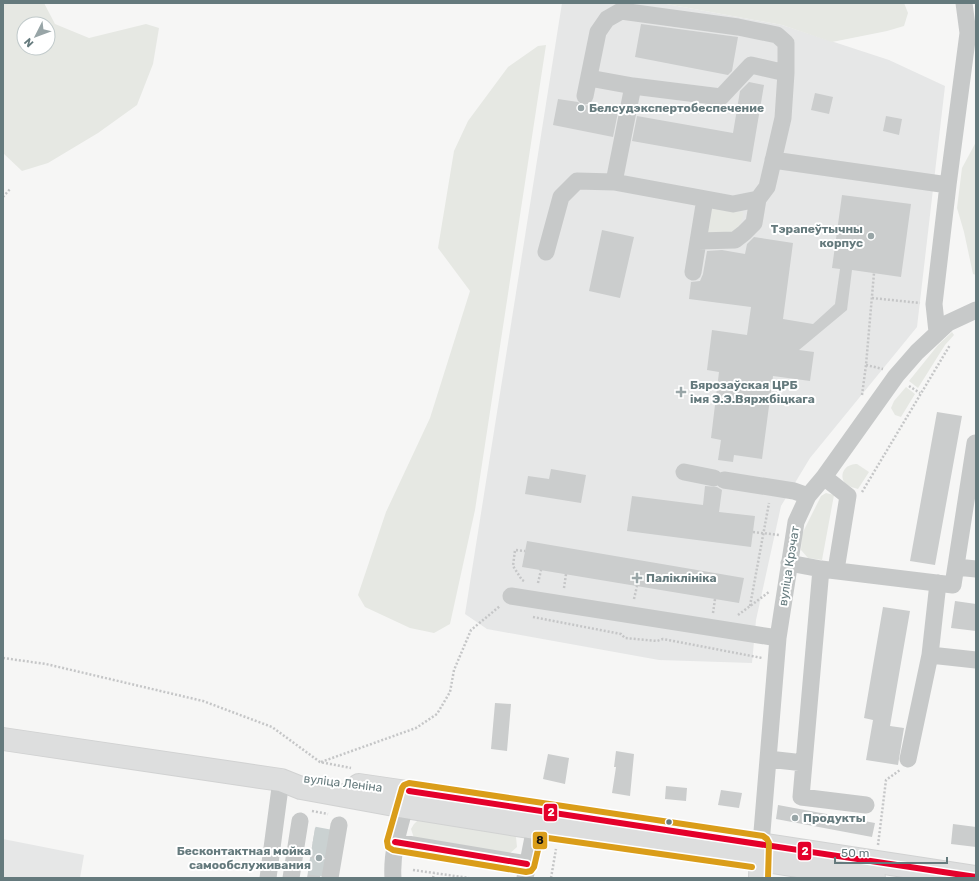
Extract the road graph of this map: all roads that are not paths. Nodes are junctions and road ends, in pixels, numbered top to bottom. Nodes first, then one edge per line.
1 (964, 3) edge
2 (786, 73) junction
3 (589, 78) junction
4 (633, 86) junction
5 (585, 96) dead end
6 (773, 160) junction
7 (614, 182) junction
8 (948, 185) junction
9 (705, 199) junction
10 (758, 199) junction
11 (698, 241) junction
12 (546, 252) dead end
13 (693, 272) dead end
14 (976, 310) edge
15 (937, 332) junction
16 (975, 443) dead end
17 (684, 472) dead end
18 (824, 477) junction
19 (808, 496) junction
20 (789, 563) junction
21 (956, 567) junction
22 (828, 569) junction
23 (976, 569) edge
24 (938, 584) junction
25 (511, 596) road end
26 (778, 638) junction
27 (930, 655) junction
28 (976, 660) edge
29 (3, 739) edge
30 (768, 759) junction
31 (908, 759) road end
32 (804, 763) junction
33 (281, 780) junction
34 (407, 799) junction
35 (866, 805) dead end
36 (536, 819) junction
37 (395, 842) junction
38 (760, 861) edge
39 (526, 871) edge
40 (309, 872) edge
41 (976, 877) edge
42 (268, 878) edge
43 (393, 878) edge
44 (874, 878) edge

1 - 8 street
2 - 3 street
2 - 4 street
2 - 6 street
3 - 4 street
3 - 5 street
4 - 7 street
6 - 8 street
6 - 10 street
7 - 9 street
7 - 12 street
8 - 15 street
9 - 10 street
9 - 11 street
10 - 11 street
11 - 13 street
14 - 15 street, вуліца Крэчат
15 - 18 street, вуліца Крэчат
16 - 21 street
17 - 19 street
18 - 19 street, вуліца Крэчат
18 - 22 street
19 - 20 street, вуліца Крэчат
20 - 22 street
20 - 26 street, вуліца Крэчат
21 - 23 street
21 - 24 street
22 - 24 street
22 - 32 street
24 - 27 street
25 - 26 street
26 - 30 street, вуліца Крэчат
27 - 28 street
27 - 31 street
29 - 33 main road, вуліца Леніна
30 - 32 street
30 - 38 street, вуліца Крэчат
32 - 35 street
33 - 34 main road, вуліца Леніна
33 - 42 street
34 - 36 main road, вуліца Леніна
34 - 37 street
36 - 38 main road, вуліца Леніна
36 - 39 street
37 - 39 street
37 - 43 street
38 - 41 main road, вуліца Леніна
38 - 44 main road, вуліца Леніна
40 - 40 street

